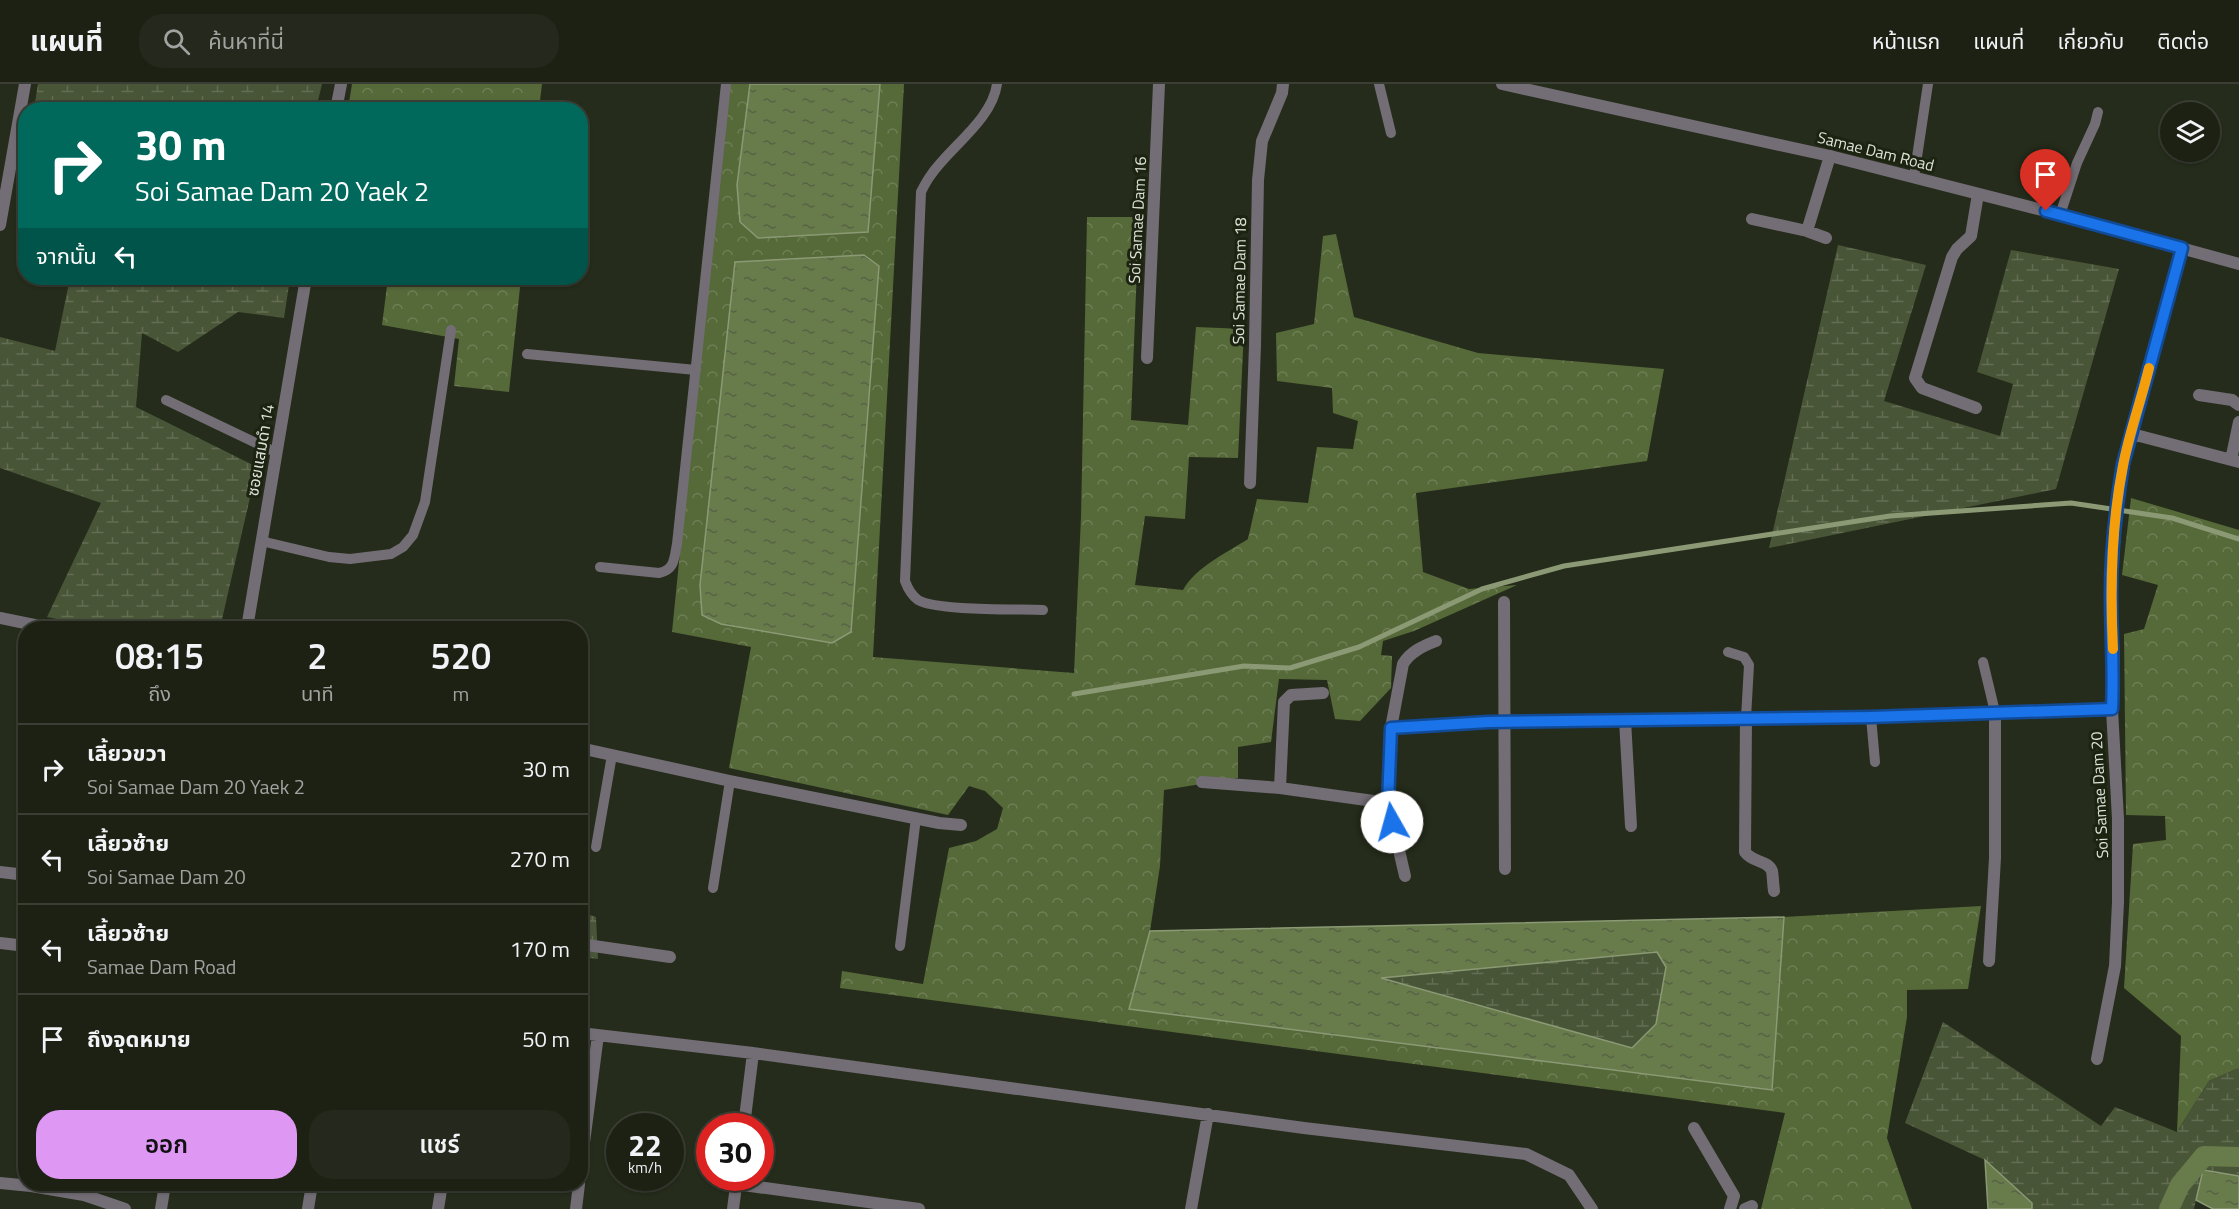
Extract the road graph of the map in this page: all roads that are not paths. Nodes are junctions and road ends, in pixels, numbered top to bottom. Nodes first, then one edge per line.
1 (25, 84) edge
2 (341, 84) edge
3 (726, 84) edge
4 (997, 84) edge
5 (1159, 84) edge
6 (1283, 84) edge
7 (1379, 84) edge
8 (1502, 84) edge
9 (1928, 84) edge
10 (1528, 87) edge
11 (22, 102) edge
12 (338, 102) edge
13 (2098, 112) dead end
14 (18, 123) edge
15 (1391, 133) dead end
16 (1830, 156) junction
17 (1914, 177) junction
18 (1978, 194) junction
19 (2060, 215) junction
20 (1752, 219) dead end
21 (0, 225) edge
22 (1807, 231) junction
23 (1826, 238) dead end
24 (2182, 248) junction
25 (2239, 264) edge
26 (305, 285) edge
27 (452, 330) dead end
28 (527, 354) dead end
29 (1147, 358) dead end
30 (696, 370) junction
31 (2199, 394) dead end
32 (166, 400) dead end
33 (2239, 405) edge
34 (1976, 408) dead end
35 (2239, 422) edge
36 (2132, 434) junction
37 (277, 453) junction
38 (2235, 461) edge
39 (1250, 483) dead end
40 (261, 541) junction
41 (600, 567) dead end
42 (1504, 602) dead end
43 (1043, 610) dead end
44 (0, 618) edge
45 (248, 621) edge
46 (18, 622) edge
47 (1436, 641) dead end
48 (1728, 652) dead end
49 (1983, 662) dead end
50 (1323, 693) dead end
51 (2112, 709) junction
52 (1995, 712) junction
53 (1871, 717) junction
54 (1746, 718) junction
55 (1625, 720) junction
56 (1505, 722) junction
57 (1391, 728) junction
58 (588, 750) edge
59 (612, 755) junction
60 (1875, 762) dead end
61 (730, 781) junction
62 (1202, 782) dead end
63 (1280, 788) junction
64 (1388, 803) junction
65 (916, 818) junction
66 (961, 825) dead end
67 (1631, 826) dead end
68 (596, 847) dead end
69 (1505, 869) dead end
70 (0, 872) edge
71 (18, 874) edge
72 (1405, 876) dead end
73 (713, 888) dead end
74 (1774, 891) dead end
75 (0, 943) edge
76 (18, 945) edge
77 (588, 945) edge
78 (900, 946) dead end
79 (670, 957) dead end
80 (1989, 961) dead end
81 (588, 1034) edge
82 (598, 1035) junction
83 (753, 1053) junction
84 (2097, 1059) dead end
85 (588, 1112) edge
86 (746, 1113) edge
87 (1208, 1114) junction
88 (1694, 1128) dead end
89 (0, 1184) edge
90 (18, 1185) edge
91 (774, 1187) edge
92 (63, 1191) edge
93 (164, 1191) edge
94 (311, 1191) edge
95 (441, 1191) edge
96 (578, 1191) edge
97 (735, 1191) edge
98 (125, 1209) edge
99 (161, 1209) edge
100 (308, 1209) edge
101 (438, 1209) edge
102 (576, 1209) edge
103 (733, 1209) edge
104 (919, 1209) edge
105 (1191, 1209) edge
106 (1592, 1209) edge
107 (1730, 1209) edge

1 - 11 street
2 - 12 street
3 - 30 lane
4 - 43 lane
5 - 29 street, Soi Samae Dam 16
6 - 39 street, Soi Samae Dam 18
7 - 15 lane
8 - 10 street, Samae Dam Road
9 - 17 lane
10 - 16 street, Samae Dam Road
13 - 19 lane
14 - 21 street
16 - 17 street, Samae Dam Road
16 - 22 street
17 - 18 street, Samae Dam Road
18 - 19 street, Samae Dam Road
18 - 34 street
19 - 24 street, Samae Dam Road
20 - 22 street
22 - 23 street
24 - 25 street, Samae Dam Road
24 - 36 street, Soi Samae Dam 20
26 - 37 street, ซอยแสมดำ 14
27 - 40 lane
28 - 30 lane
30 - 41 lane
31 - 33 street
32 - 37 lane
35 - 38 street
36 - 38 street
36 - 51 street, Soi Samae Dam 20
37 - 40 street, ซอยแสมดำ 14
40 - 45 street, ซอยแสมดำ 14
42 - 56 street
44 - 46 street
47 - 57 street
48 - 54 lane
49 - 52 lane
50 - 63 street
51 - 52 street
51 - 84 street, Soi Samae Dam 20
52 - 53 street
52 - 80 street
53 - 54 street
53 - 60 lane
54 - 55 street
54 - 74 street
55 - 56 street
55 - 67 street
56 - 57 street
56 - 69 street
57 - 64 street
58 - 59 street
59 - 61 street
59 - 68 lane
61 - 65 street
61 - 73 lane
62 - 63 street
63 - 64 street
64 - 72 street
65 - 66 street
65 - 78 lane
70 - 71 street
75 - 76 street
77 - 79 street
81 - 82 street
82 - 83 street
82 - 85 street
83 - 86 street
83 - 87 street
87 - 105 street
87 - 106 street
88 - 107 street
89 - 90 street
91 - 104 street
92 - 98 street
93 - 99 street
94 - 100 street
95 - 101 street
96 - 102 street
97 - 103 street

